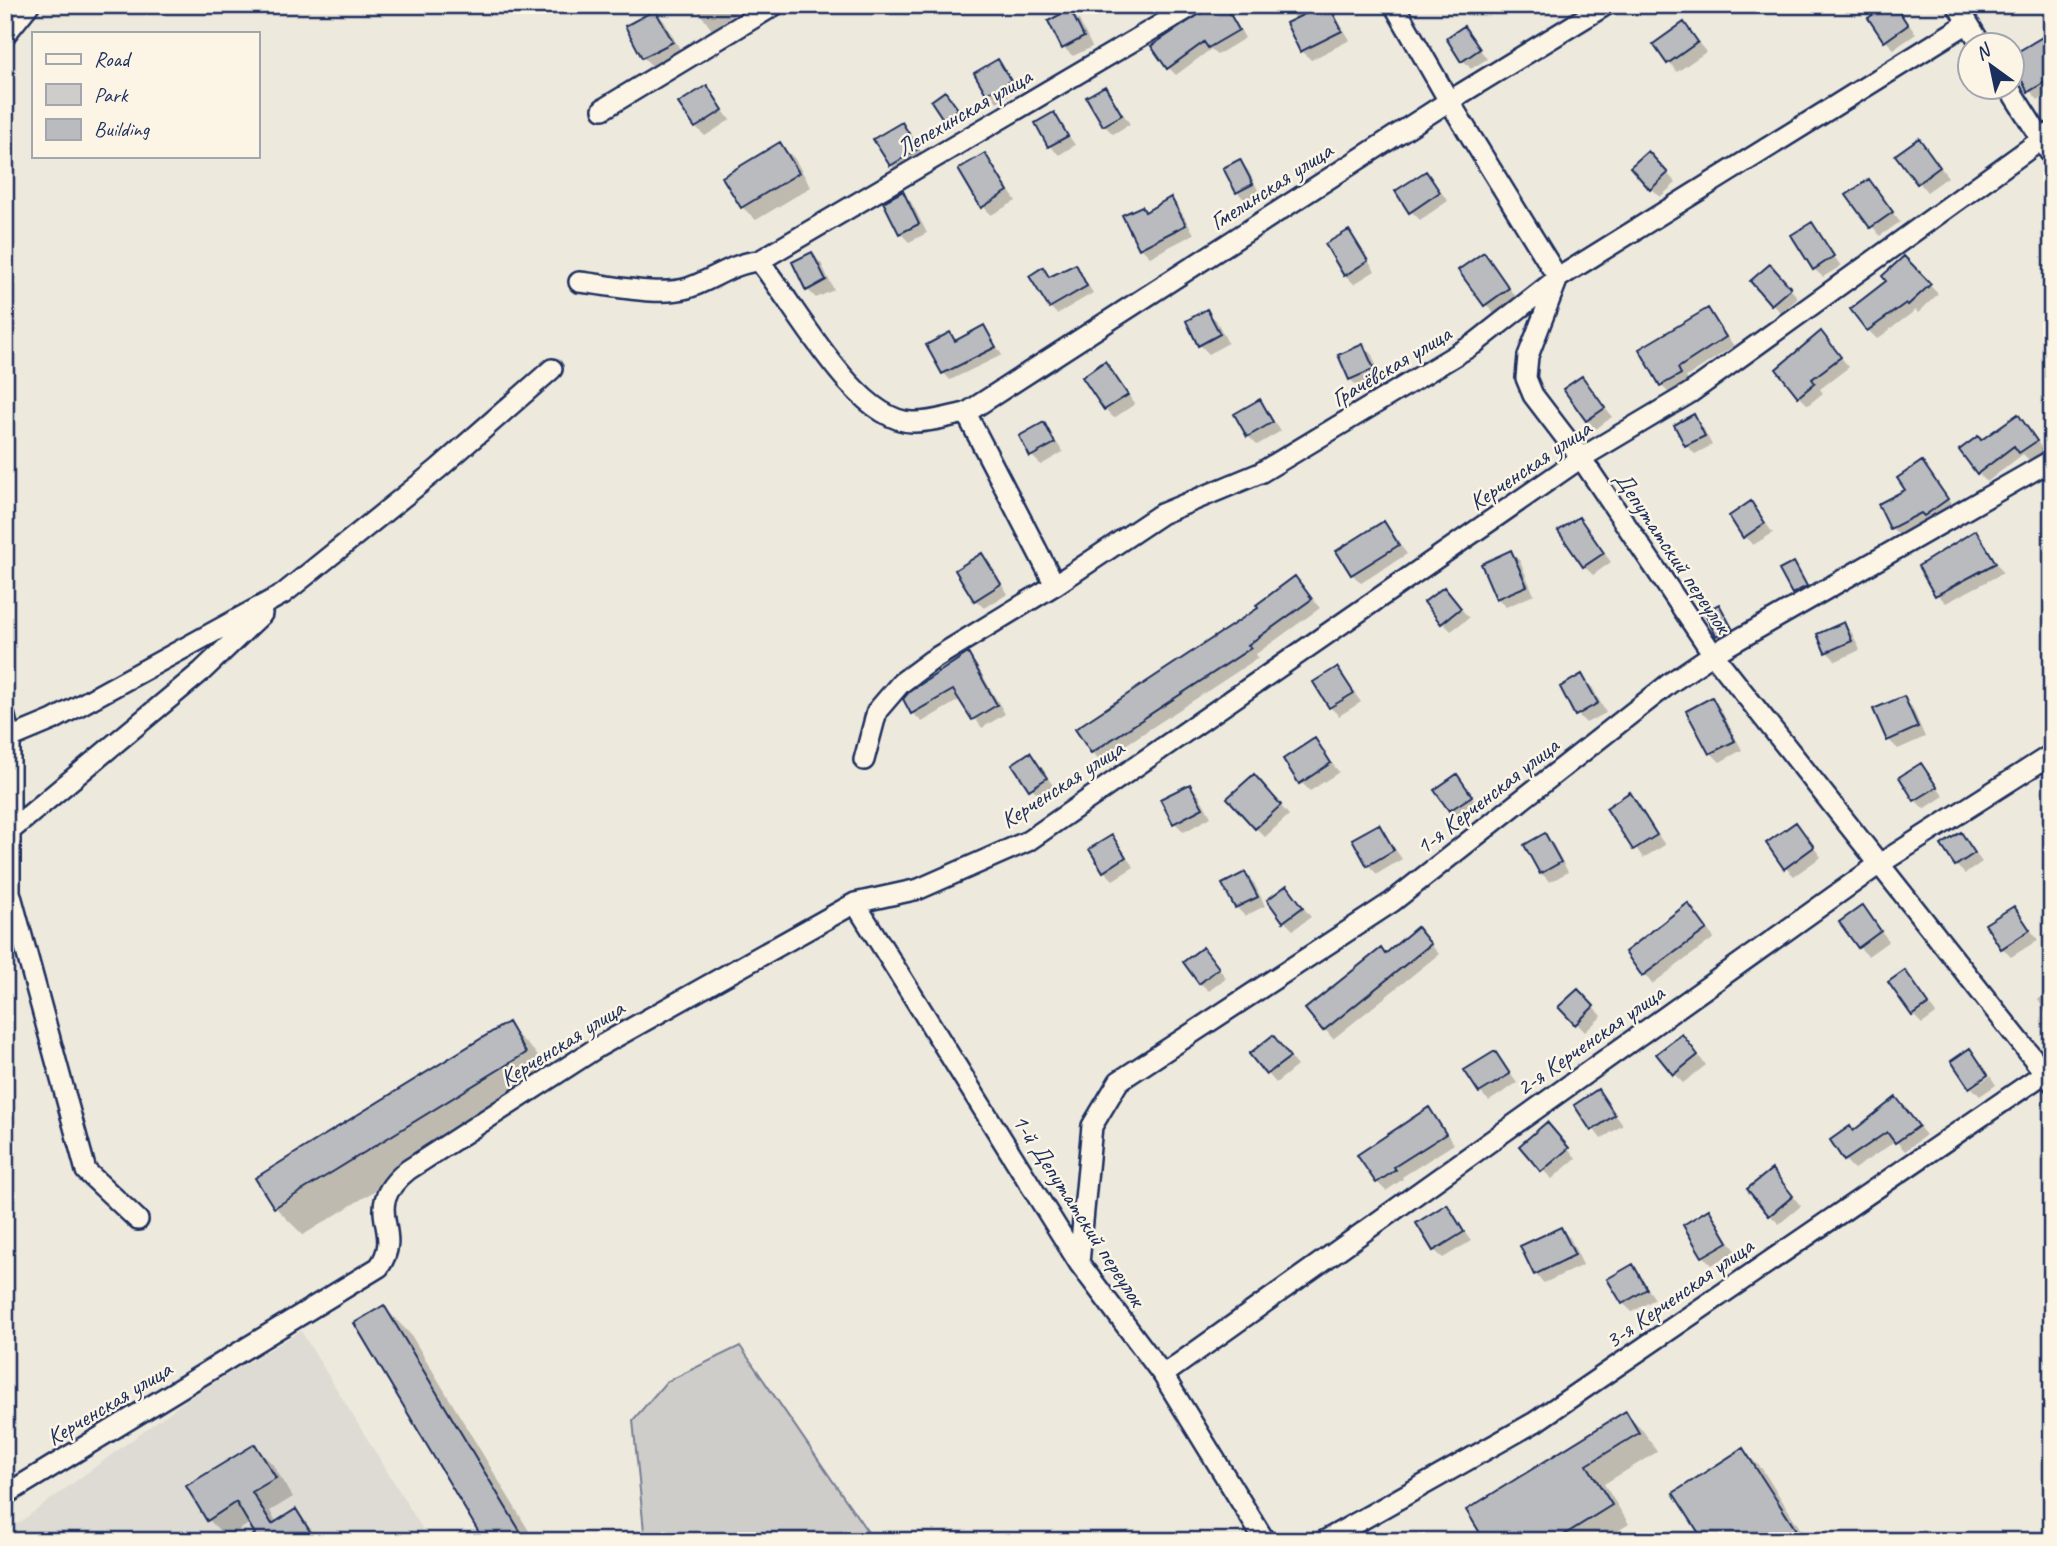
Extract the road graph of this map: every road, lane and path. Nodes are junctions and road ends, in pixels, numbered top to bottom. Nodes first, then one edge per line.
1 (29, 5) edge
2 (775, 5) edge
3 (1194, 5) edge
4 (1394, 5) edge
5 (1606, 5) edge
6 (1957, 5) edge
7 (1968, 23) junction
8 (1973, 32) edge
9 (5, 35) edge
10 (1449, 101) junction
11 (2018, 102) edge
12 (603, 109) dead end
13 (2048, 143) edge
14 (759, 261) junction
15 (1558, 278) junction
16 (579, 282) dead end
17 (552, 369) dead end
18 (966, 413) junction
19 (1581, 458) junction
20 (2052, 460) edge
21 (1055, 585) junction
22 (283, 594) junction
23 (1713, 654) junction
24 (5, 718) edge
25 (8, 739) edge
26 (2052, 754) edge
27 (864, 760) dead end
28 (7, 831) edge
29 (1878, 865) junction
30 (8, 897) edge
31 (855, 904) junction
32 (2049, 1074) edge
33 (138, 1220) dead end
34 (1079, 1263) junction
35 (1163, 1375) junction
36 (5, 1495) edge
37 (1265, 1541) edge
38 (1324, 1541) edge

1 - 9 street
2 - 12 street
3 - 14 street, Лепехинская улица
4 - 10 street
5 - 10 street, Гмелинская улица
6 - 7 street
7 - 8 street
7 - 15 street, Грачёвская улица
10 - 15 street
10 - 18 street, Гмелинская улица
11 - 13 street
13 - 19 street, Керченская улица
14 - 16 street, Лепехинская улица
14 - 18 street
15 - 19 street, Депутатский переулок
15 - 21 street, Грачёвская улица
17 - 22 street
18 - 21 street
19 - 23 street, Депутатский переулок
19 - 31 street, Керченская улица
20 - 23 street, 1-я Керченская улица
21 - 27 street, Грачёвская улица
22 - 25 street
22 - 28 street
23 - 29 street, Депутатский переулок
23 - 34 street, 1-я Керченская улица
24 - 25 street
25 - 28 street
26 - 29 street, 2-я Керченская улица
28 - 30 street
29 - 32 street, Депутатский переулок
29 - 35 street, 2-я Керченская улица
30 - 33 street
31 - 34 street, 1-й Депутатский переулок
31 - 36 street, Керченская улица
32 - 38 street, 3-я Керченская улица
34 - 35 street, 1-й Депутатский переулок
35 - 37 street, 1-й Депутатский переулок

